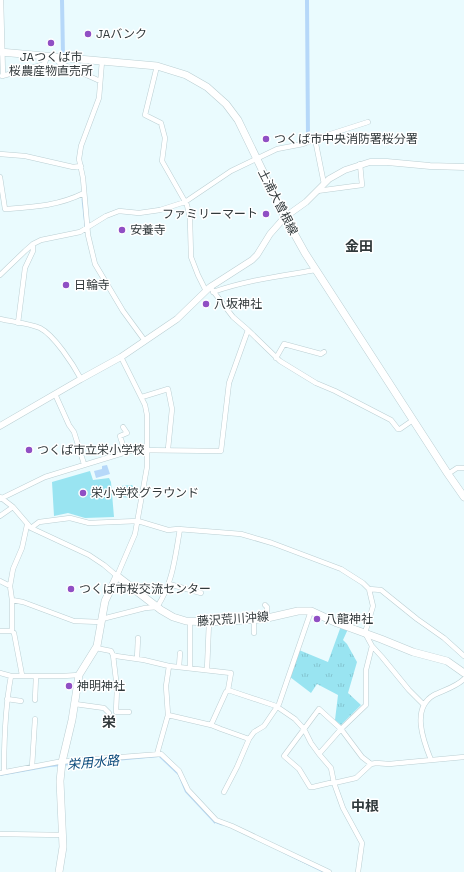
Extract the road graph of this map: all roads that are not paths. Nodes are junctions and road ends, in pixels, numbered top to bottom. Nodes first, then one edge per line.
1 (1, 0) edge
2 (1, 25) edge
3 (1, 52) edge
4 (50, 56) junction
5 (102, 61) junction
6 (157, 66) junction
7 (2, 76) edge
8 (100, 81) junction
9 (368, 122) dead end
10 (315, 139) junction
11 (0, 154) edge
12 (257, 159) junction
13 (360, 164) junction
14 (81, 166) junction
15 (464, 167) edge
16 (0, 177) edge
17 (324, 184) junction
18 (317, 191) junction
19 (84, 193) junction
20 (185, 202) junction
21 (285, 217) junction
22 (88, 228) junction
23 (33, 244) junction
24 (316, 270) junction
25 (0, 275) edge
26 (210, 290) junction
27 (0, 319) edge
28 (18, 323) junction
29 (248, 330) junction
30 (145, 341) junction
31 (324, 352) dead end
32 (121, 357) junction
33 (276, 358) junction
34 (81, 379) junction
35 (55, 394) junction
36 (142, 397) junction
37 (413, 420) junction
38 (0, 426) edge
39 (123, 427) dead end
40 (147, 450) junction
41 (168, 450) junction
42 (125, 452) junction
43 (84, 464) junction
44 (464, 468) edge
45 (448, 474) junction
46 (464, 497) edge
47 (0, 498) edge
48 (13, 507) junction
49 (0, 516) edge
50 (138, 521) junction
51 (29, 526) junction
52 (180, 529) junction
53 (117, 576) junction
54 (0, 581) edge
55 (169, 584) junction
56 (10, 586) junction
57 (369, 589) junction
58 (201, 593) dead end
59 (12, 600) junction
60 (265, 605) dead end
61 (157, 607) junction
62 (311, 611) junction
63 (267, 618) junction
64 (254, 620) junction
65 (101, 621) junction
66 (190, 622) junction
67 (209, 622) junction
68 (0, 631) edge
69 (12, 631) junction
70 (254, 633) dead end
71 (365, 633) junction
72 (138, 638) dead end
73 (372, 646) junction
74 (96, 648) junction
75 (180, 653) dead end
76 (113, 655) junction
77 (464, 656) edge
78 (137, 659) junction
79 (169, 666) junction
80 (179, 667) junction
81 (190, 668) junction
82 (207, 670) junction
83 (0, 673) edge
84 (464, 674) edge
85 (22, 675) junction
86 (80, 675) junction
87 (11, 676) junction
88 (36, 676) junction
89 (228, 690) junction
90 (7, 699) junction
91 (34, 700) dead end
92 (21, 701) dead end
93 (75, 704) junction
94 (424, 705) junction
95 (276, 706) junction
96 (128, 712) dead end
97 (109, 713) dead end
98 (168, 715) junction
99 (35, 719) dead end
100 (211, 725) junction
101 (304, 728) junction
102 (341, 729) junction
103 (249, 740) junction
104 (157, 754) junction
105 (319, 754) junction
106 (464, 757) edge
107 (431, 760) junction
108 (62, 762) junction
109 (371, 764) junction
110 (32, 767) junction
111 (2, 772) edge
112 (334, 782) junction
113 (224, 792) dead end
114 (0, 834) edge
115 (63, 835) junction
116 (59, 872) edge
117 (329, 872) edge
118 (358, 872) edge

1 - 2 street
2 - 3 street
3 - 4 main road, 土浦大曽根線
3 - 7 street
4 - 5 main road, 土浦大曽根線
4 - 7 street
4 - 8 street
5 - 6 main road, 土浦大曽根線
5 - 8 street
6 - 12 main road, 土浦大曽根線
6 - 20 street
8 - 14 street
9 - 10 street
10 - 12 street
10 - 17 street
11 - 14 street
12 - 20 street
12 - 21 main road, 土浦大曽根線
13 - 15 street
13 - 17 street
13 - 18 street
14 - 19 street
16 - 19 street
17 - 18 street
18 - 21 street
19 - 22 street
20 - 22 street
20 - 26 street
21 - 24 main road, 土浦大曽根線
21 - 26 street
22 - 23 street
22 - 30 street
23 - 25 street
23 - 28 street
24 - 26 street
24 - 37 main road, 土浦大曽根線
26 - 29 street
26 - 30 street
27 - 28 street
28 - 34 street
29 - 33 street
29 - 41 street
30 - 32 street
31 - 33 street
32 - 34 street
32 - 36 street
33 - 37 street
34 - 35 street
35 - 38 street
35 - 43 street
36 - 40 street
36 - 41 street
37 - 45 main road, 土浦大曽根線
39 - 42 street
40 - 41 street
40 - 42 street
40 - 50 street
42 - 43 street
43 - 47 street
44 - 45 street
45 - 46 main road, 土浦大曽根線
47 - 48 street
48 - 49 street
48 - 51 street
50 - 51 street
50 - 52 street
50 - 53 street
51 - 53 street
51 - 56 street
52 - 55 street
52 - 57 street
53 - 61 main road, 藤沢荒川沖線
53 - 65 main road
54 - 56 street
55 - 58 street
55 - 61 street
56 - 59 street
57 - 71 street
57 - 77 street
59 - 65 street
59 - 69 street
60 - 63 street
61 - 65 street
61 - 66 main road, 藤沢荒川沖線
62 - 63 main road, 藤沢荒川沖線
62 - 71 main road, 藤沢荒川沖線
62 - 95 street
63 - 64 main road, 藤沢荒川沖線
64 - 67 main road, 藤沢荒川沖線
64 - 70 street
65 - 74 main road
66 - 67 main road, 藤沢荒川沖線
66 - 81 street
67 - 82 street
68 - 69 street
69 - 85 street
71 - 73 street
71 - 84 main road, 藤沢荒川沖線
72 - 78 street
73 - 94 street
73 - 102 street
74 - 76 street
74 - 86 main road
75 - 80 street
76 - 78 street
76 - 96 street
78 - 79 street
79 - 80 street
79 - 98 street
80 - 81 street
81 - 82 street
82 - 89 street
83 - 87 street
84 - 94 street
85 - 87 street
85 - 88 street
86 - 88 street
86 - 93 main road
87 - 90 street
88 - 91 street
89 - 95 street
89 - 100 street
90 - 92 street
90 - 111 street
93 - 97 street
93 - 108 main road
94 - 107 street
95 - 101 street
95 - 103 street
98 - 100 street
98 - 104 street
99 - 110 street
100 - 103 street
101 - 102 street
101 - 105 street
101 - 112 street
102 - 105 street
102 - 109 street
103 - 113 street
104 - 108 street
104 - 117 street
105 - 112 street
106 - 107 street
107 - 109 street
108 - 110 street
108 - 115 main road
109 - 112 street
110 - 111 street
112 - 118 street
114 - 115 street
115 - 116 main road

